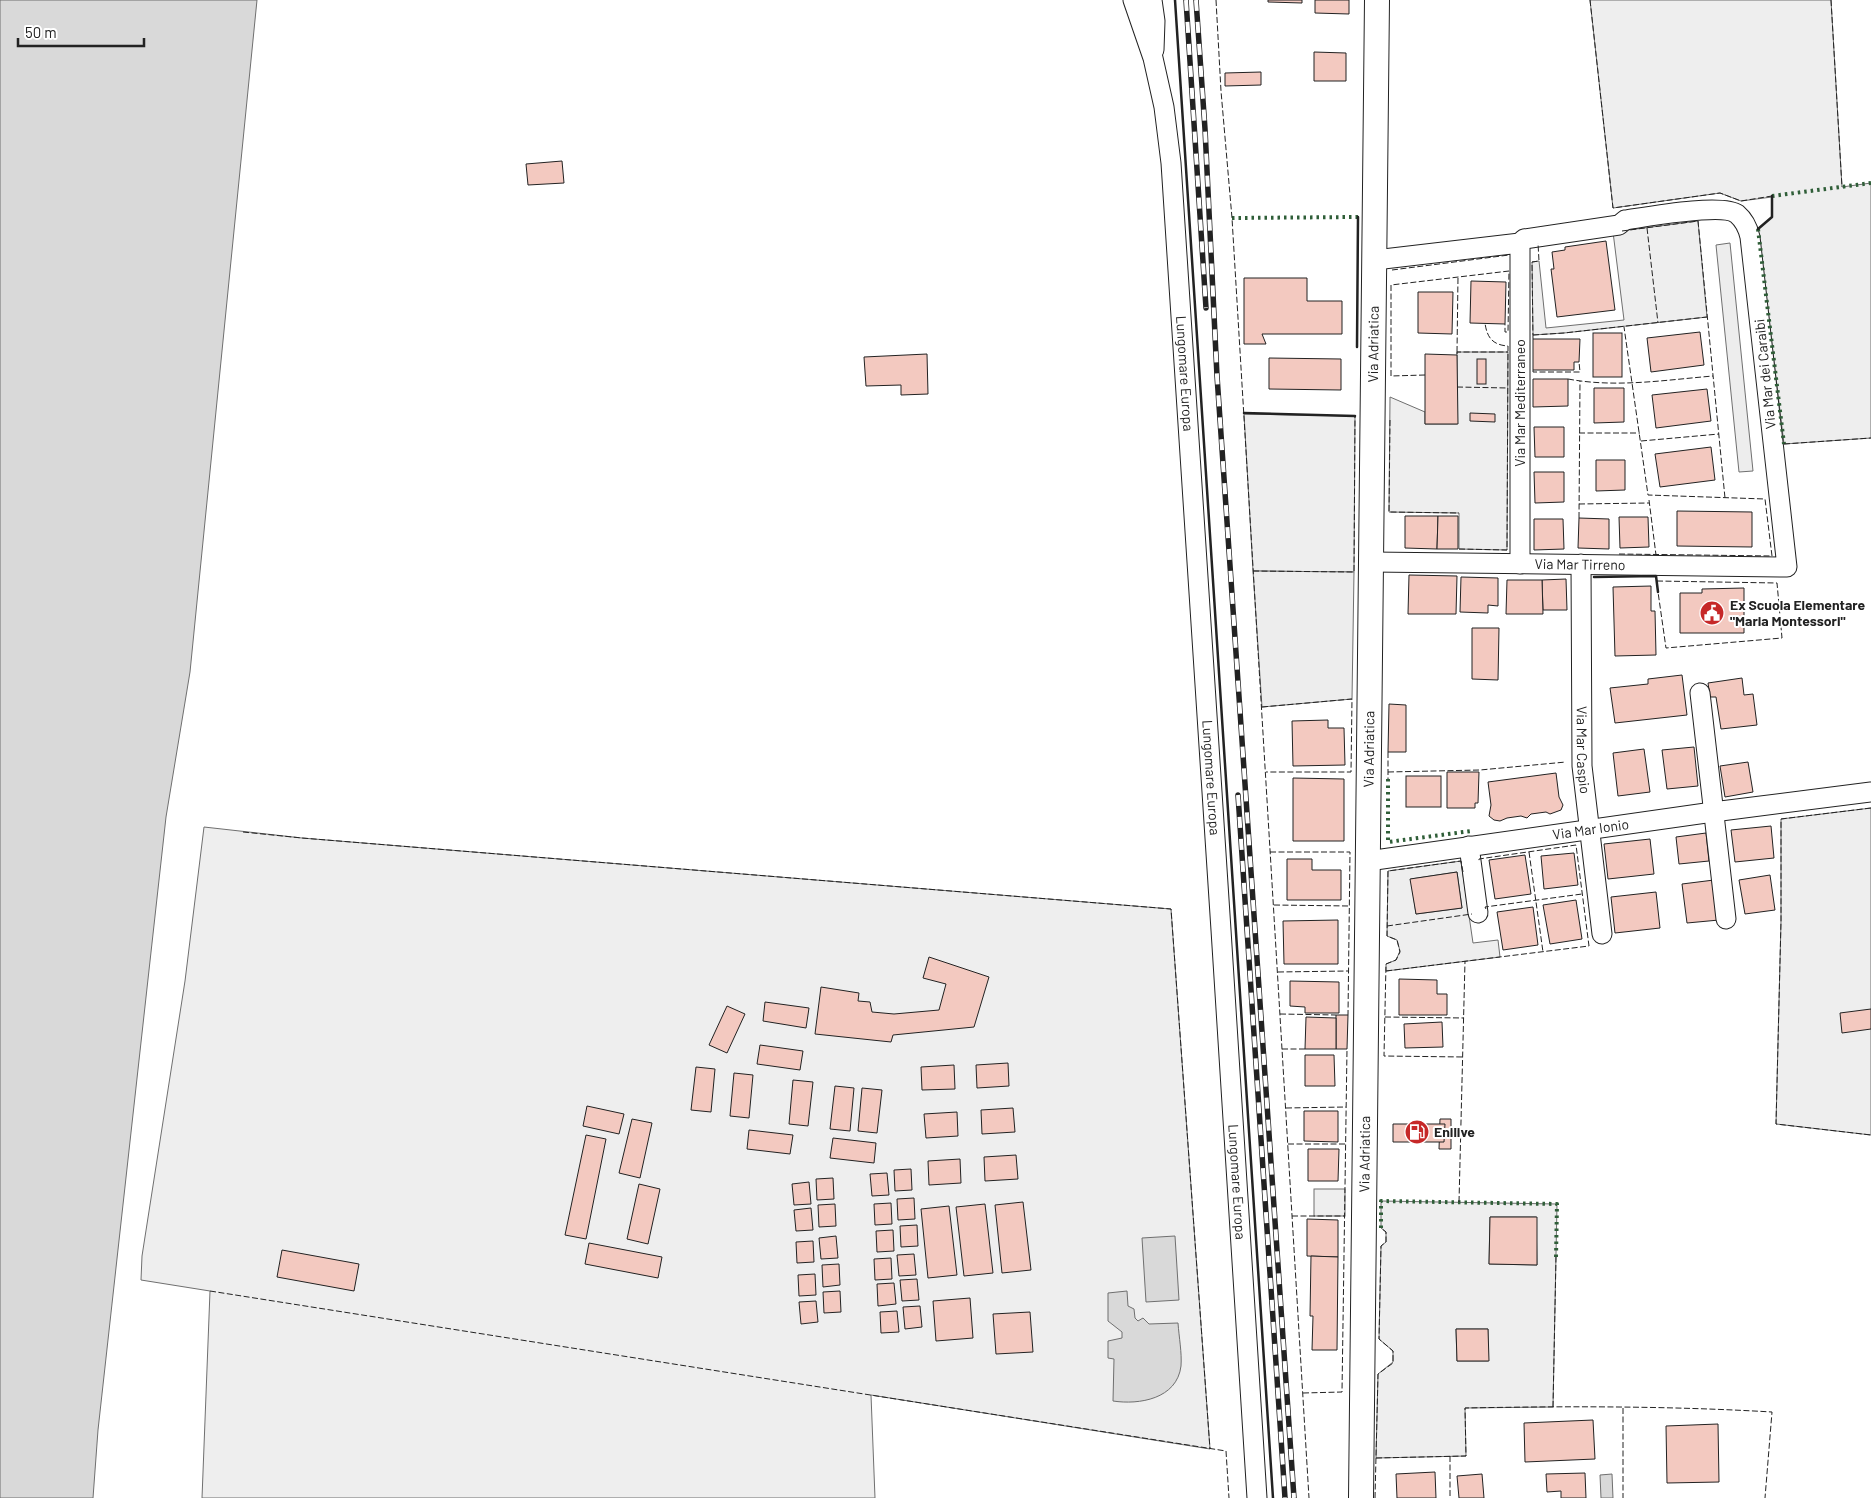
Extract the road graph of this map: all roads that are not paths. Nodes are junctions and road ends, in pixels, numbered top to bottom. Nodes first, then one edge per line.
1 (1133, 0) edge
2 (1152, 0) edge
3 (1377, 0) edge
4 (1153, 58) junction
5 (1520, 243) junction
6 (1375, 260) junction
7 (1372, 562) junction
8 (1520, 564) junction
9 (1581, 564) junction
10 (1787, 567) joint
11 (1700, 693) dead end
12 (1871, 792) edge
13 (1714, 812) junction
14 (1589, 829) junction
15 (1469, 846) junction
16 (1368, 861) junction
17 (1478, 913) dead end
18 (1726, 919) dead end
19 (1602, 934) dead end
20 (1257, 1498) edge
21 (1362, 1498) edge

1 - 4 street, Lungomare Europa
2 - 4 street, Lungomare Europa
3 - 6 main road, Via Adriatica
4 - 20 street, Lungomare Europa
5 - 6 street
5 - 8 street, Via Mar Mediterraneo
5 - 10 street, Via Mar dei Caraibi
6 - 7 main road, Via Adriatica
7 - 8 street, Via Mar Tirreno
7 - 16 main road, Via Adriatica
8 - 9 street, Via Mar Tirreno
9 - 10 street, Via Mar Tirreno
9 - 14 street, Via Mar Caspio
11 - 13 street
12 - 13 street, Via Mar Ionio
13 - 14 street, Via Mar Ionio
13 - 18 street
14 - 15 street, Via Mar Ionio
14 - 19 street, Via Mar Caspio
15 - 16 street, Via Mar Ionio
15 - 17 street
16 - 21 main road, Via Adriatica

